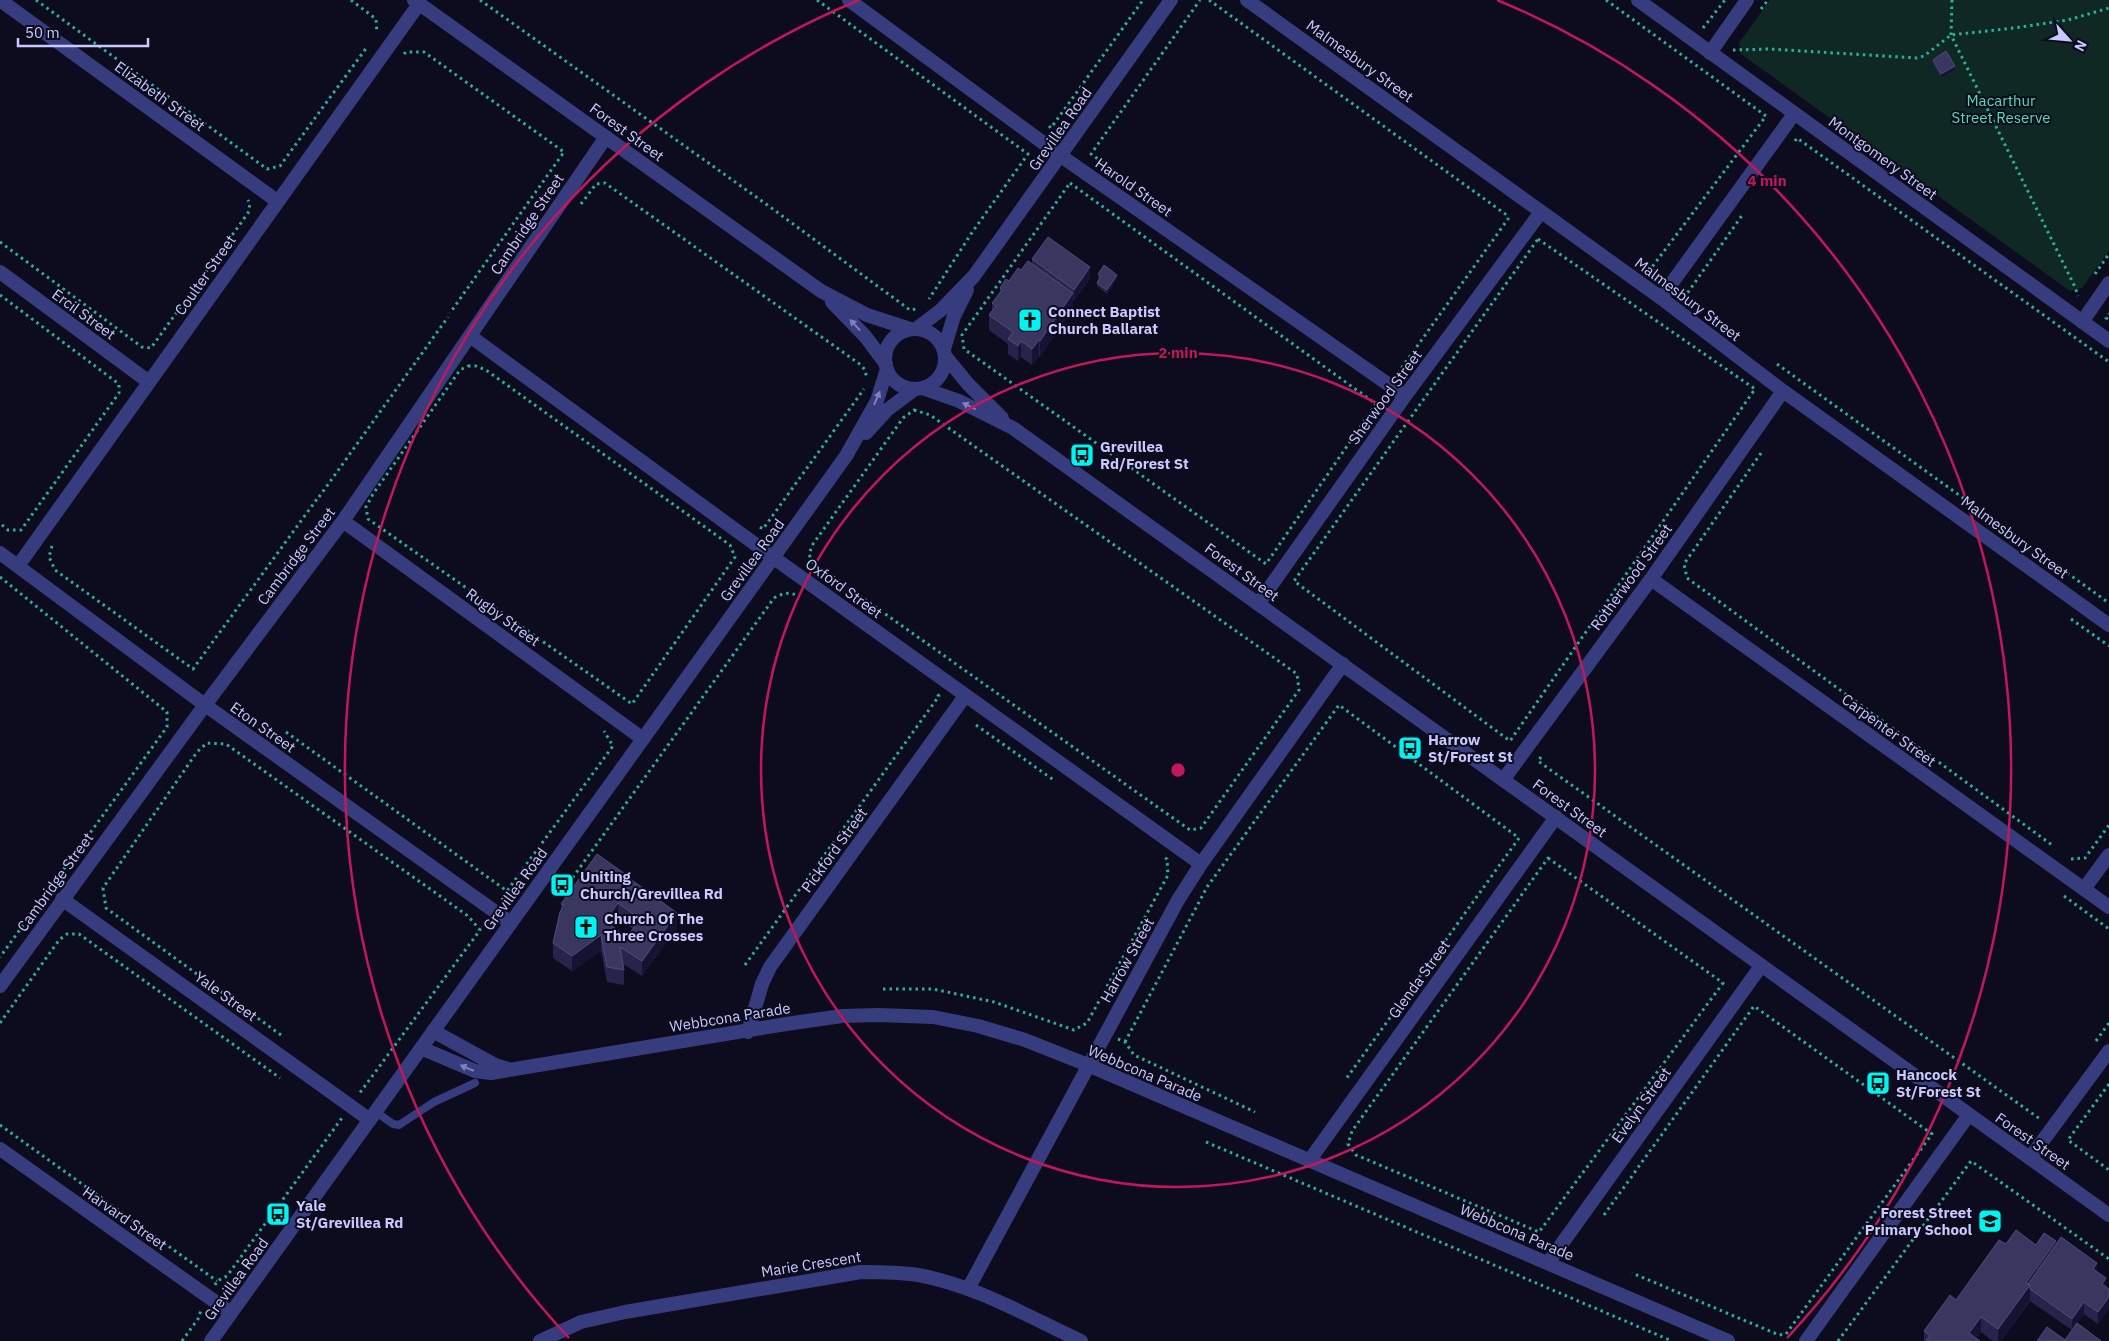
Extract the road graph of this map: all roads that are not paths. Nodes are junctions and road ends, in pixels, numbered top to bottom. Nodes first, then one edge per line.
1 (0, 0) edge
2 (849, 0) edge
3 (1171, 0) edge
4 (1247, 0) edge
5 (1638, 0) edge
6 (1748, 0) edge
7 (417, 2) edge
8 (1710, 53) junction
9 (1794, 114) junction
10 (606, 136) junction
11 (1061, 156) junction
12 (277, 201) junction
13 (1540, 212) junction
14 (0, 272) edge
15 (974, 276) junction
16 (2109, 283) edge
17 (821, 291) junction
18 (1661, 298) junction
19 (2082, 322) junction
20 (913, 329) junction
21 (470, 336) junction
22 (2109, 341) edge
23 (944, 353) junction
24 (886, 366) junction
25 (149, 382) junction
26 (918, 388) junction
27 (1782, 391) junction
28 (1405, 396) junction
29 (1013, 428) junction
30 (846, 456) junction
31 (343, 521) junction
32 (0, 553) edge
33 (774, 558) junction
34 (18, 566) junction
35 (1651, 579) junction
36 (1258, 604) junction
37 (2109, 625) edge
38 (1343, 664) junction
39 (965, 696) junction
40 (204, 706) junction
41 (643, 739) junction
42 (1503, 780) junction
43 (1556, 817) junction
44 (2109, 855) edge
45 (1201, 864) junction
46 (2084, 889) junction
47 (62, 899) junction
48 (2109, 907) edge
49 (511, 923) junction
50 (1761, 966) junction
51 (0, 986) edge
52 (433, 1031) junction
53 (748, 1032) junction
54 (421, 1048) junction
55 (2109, 1051) edge
56 (1088, 1065) junction
57 (514, 1069) junction
58 (476, 1083) dead end
59 (373, 1116) junction
60 (1968, 1116) junction
61 (0, 1149) edge
62 (2030, 1158) junction
63 (1309, 1161) junction
64 (2109, 1216) edge
65 (1548, 1263) junction
66 (968, 1289) junction
67 (232, 1313) junction
68 (211, 1341) edge
69 (540, 1341) edge
70 (1081, 1341) edge
71 (1728, 1341) edge
72 (1806, 1341) edge

1 - 12 street, Elizabeth Street
2 - 11 street, Harold Street
3 - 11 street, Grevillea Road
4 - 13 street, Malmesbury Street
5 - 8 street, Montgomery Street
6 - 8 street
7 - 10 street, Forest Street
7 - 12 street, Coulter Street
8 - 9 street, Montgomery Street
9 - 18 street
9 - 19 street, Montgomery Street
10 - 17 street, Forest Street
10 - 21 street, Cambridge Street
11 - 15 street, Grevillea Road
11 - 28 street, Harold Street
12 - 25 street, Coulter Street
13 - 18 street, Malmesbury Street
13 - 28 street, Sherwood Street
14 - 25 street, Ercil Street
15 - 20 street, Grevillea Road
15 - 23 street, Grevillea Road
16 - 19 street
17 - 20 street, Forest Street
24 -> 17 street, Forest Street
18 - 27 street, Malmesbury Street
19 - 22 street, Montgomery Street
20 - 23 street
20 - 24 street, Grevillea Road
21 - 31 street, Cambridge Street
21 - 33 street, Oxford Street
23 - 26 street, Grevillea Road
23 - 29 street
24 - 26 street
30 -> 24 street, Grevillea Road
25 - 34 street, Coulter Street
29 -> 26 street
26 - 30 street, Grevillea Road
27 - 35 street, Rotherwood Street
27 - 37 street, Malmesbury Street
28 - 36 street, Sherwood Street
29 - 36 street, Forest Street
30 - 33 street, Grevillea Road
31 - 40 street, Cambridge Street
31 - 41 street, Rugby Street
32 - 34 street, Eton Street
33 - 39 street, Oxford Street
33 - 41 street, Grevillea Road
34 - 40 street, Eton Street
35 - 42 street, Rotherwood Street
35 - 46 street, Carpenter Street
36 - 38 street, Forest Street
38 - 42 street, Forest Street
38 - 45 street, Harrow Street
39 - 45 street, Oxford Street
39 - 53 street, Pickford Street
40 - 47 street, Cambridge Street
40 - 49 street, Eton Street
41 - 49 street, Grevillea Road
42 - 43 street, Forest Street
43 - 50 street, Forest Street
43 - 63 street, Glenda Street
44 - 46 street
45 - 56 street, Harrow Street
46 - 48 street, Carpenter Street
47 - 51 street, Cambridge Street
47 - 59 street, Yale Street
49 - 52 street, Grevillea Road
50 - 60 street, Forest Street
50 - 65 street, Evelyn Street
52 - 54 street, Grevillea Road
52 - 57 street, Webbcona Parade
53 - 56 street, Webbcona Parade
53 - 57 street, Webbcona Parade
57 -> 54 street, Webbcona Parade
54 - 59 street, Grevillea Road
55 - 62 street
56 - 63 street, Webbcona Parade
56 - 66 street, Harrow Street
58 - 59 lane
59 - 67 street, Grevillea Road
60 - 62 street, Forest Street
60 - 72 street
61 - 67 street, Harvard Street
62 - 64 street, Forest Street
63 - 65 street, Webbcona Parade
65 - 71 street, Webbcona Parade
66 - 69 street, Marie Crescent
66 - 70 street, Marie Crescent
67 - 68 street, Grevillea Road

